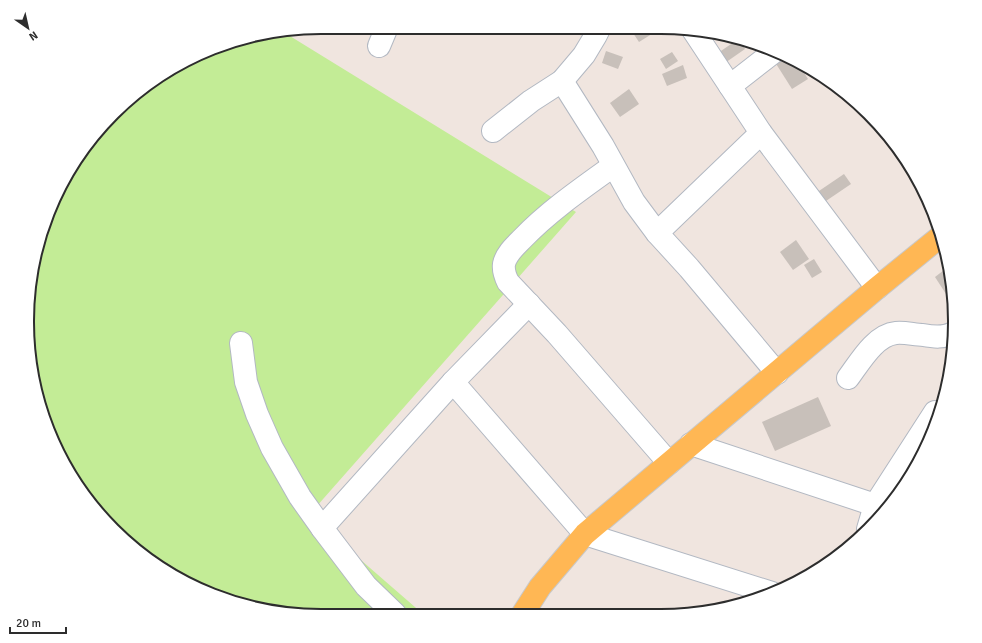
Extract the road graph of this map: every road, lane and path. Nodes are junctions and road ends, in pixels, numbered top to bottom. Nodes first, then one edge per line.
1 (596, 34) edge
2 (697, 36) edge
3 (769, 55) edge
4 (562, 81) junction
5 (730, 86) junction
6 (493, 131) dead end
7 (761, 133) junction
8 (613, 166) junction
9 (658, 233) junction
10 (936, 240) edge
11 (877, 288) junction
12 (529, 304) junction
13 (947, 335) edge
14 (241, 343) dead end
15 (777, 373) junction
16 (848, 378) dead end
17 (453, 382) junction
18 (931, 419) edge
19 (691, 444) junction
20 (669, 463) junction
21 (882, 505) edge
22 (881, 507) edge
23 (322, 528) junction
24 (585, 534) junction
25 (763, 590) edge
26 (390, 609) edge
27 (526, 609) edge

1 - 4 street
2 - 5 street
3 - 5 street
4 - 6 street
4 - 8 street
5 - 7 street
7 - 9 street
7 - 11 street
8 - 9 street
8 - 12 street
9 - 15 street
10 - 11 main road
11 - 15 main road
12 - 17 street
12 - 20 street
13 - 16 street
14 - 23 street
15 - 19 main road
17 - 23 street
17 - 24 street
18 - 21 street
19 - 20 main road
19 - 22 street
20 - 24 main road
23 - 26 street
24 - 25 street
24 - 27 main road

